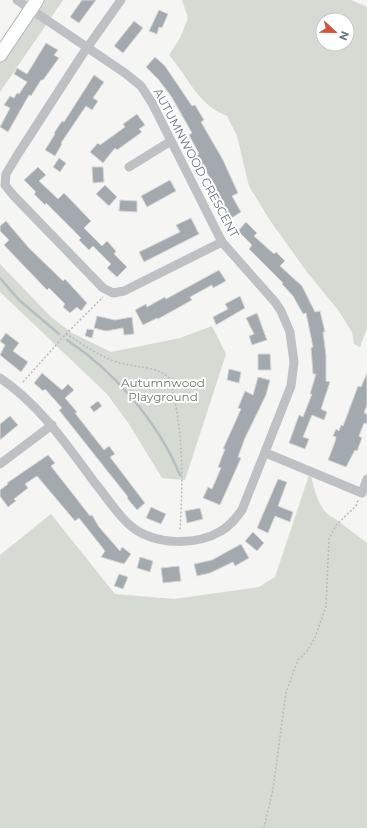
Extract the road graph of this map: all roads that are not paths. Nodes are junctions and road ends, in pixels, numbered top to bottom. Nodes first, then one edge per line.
1 (17, 0) edge
2 (121, 0) edge
3 (34, 5) edge
4 (87, 47) junction
5 (0, 55) edge
6 (171, 142) junction
7 (129, 167) dead end
8 (222, 242) junction
9 (0, 378) edge
10 (52, 425) junction
11 (266, 453) junction
12 (0, 464) edge
13 (367, 479) edge

1 - 3 street, AUTUMNWOOD CRESCENT
2 - 4 street
3 - 4 street, AUTUMNWOOD CRESCENT
3 - 5 main road
4 - 6 street, AUTUMNWOOD CRESCENT
4 - 8 street
6 - 7 street
6 - 8 street, AUTUMNWOOD CRESCENT
8 - 11 street, AUTUMNWOOD CRESCENT
9 - 10 street, AUTUMNWOOD CRESCENT
10 - 11 street, AUTUMNWOOD CRESCENT
10 - 12 street
11 - 13 street

